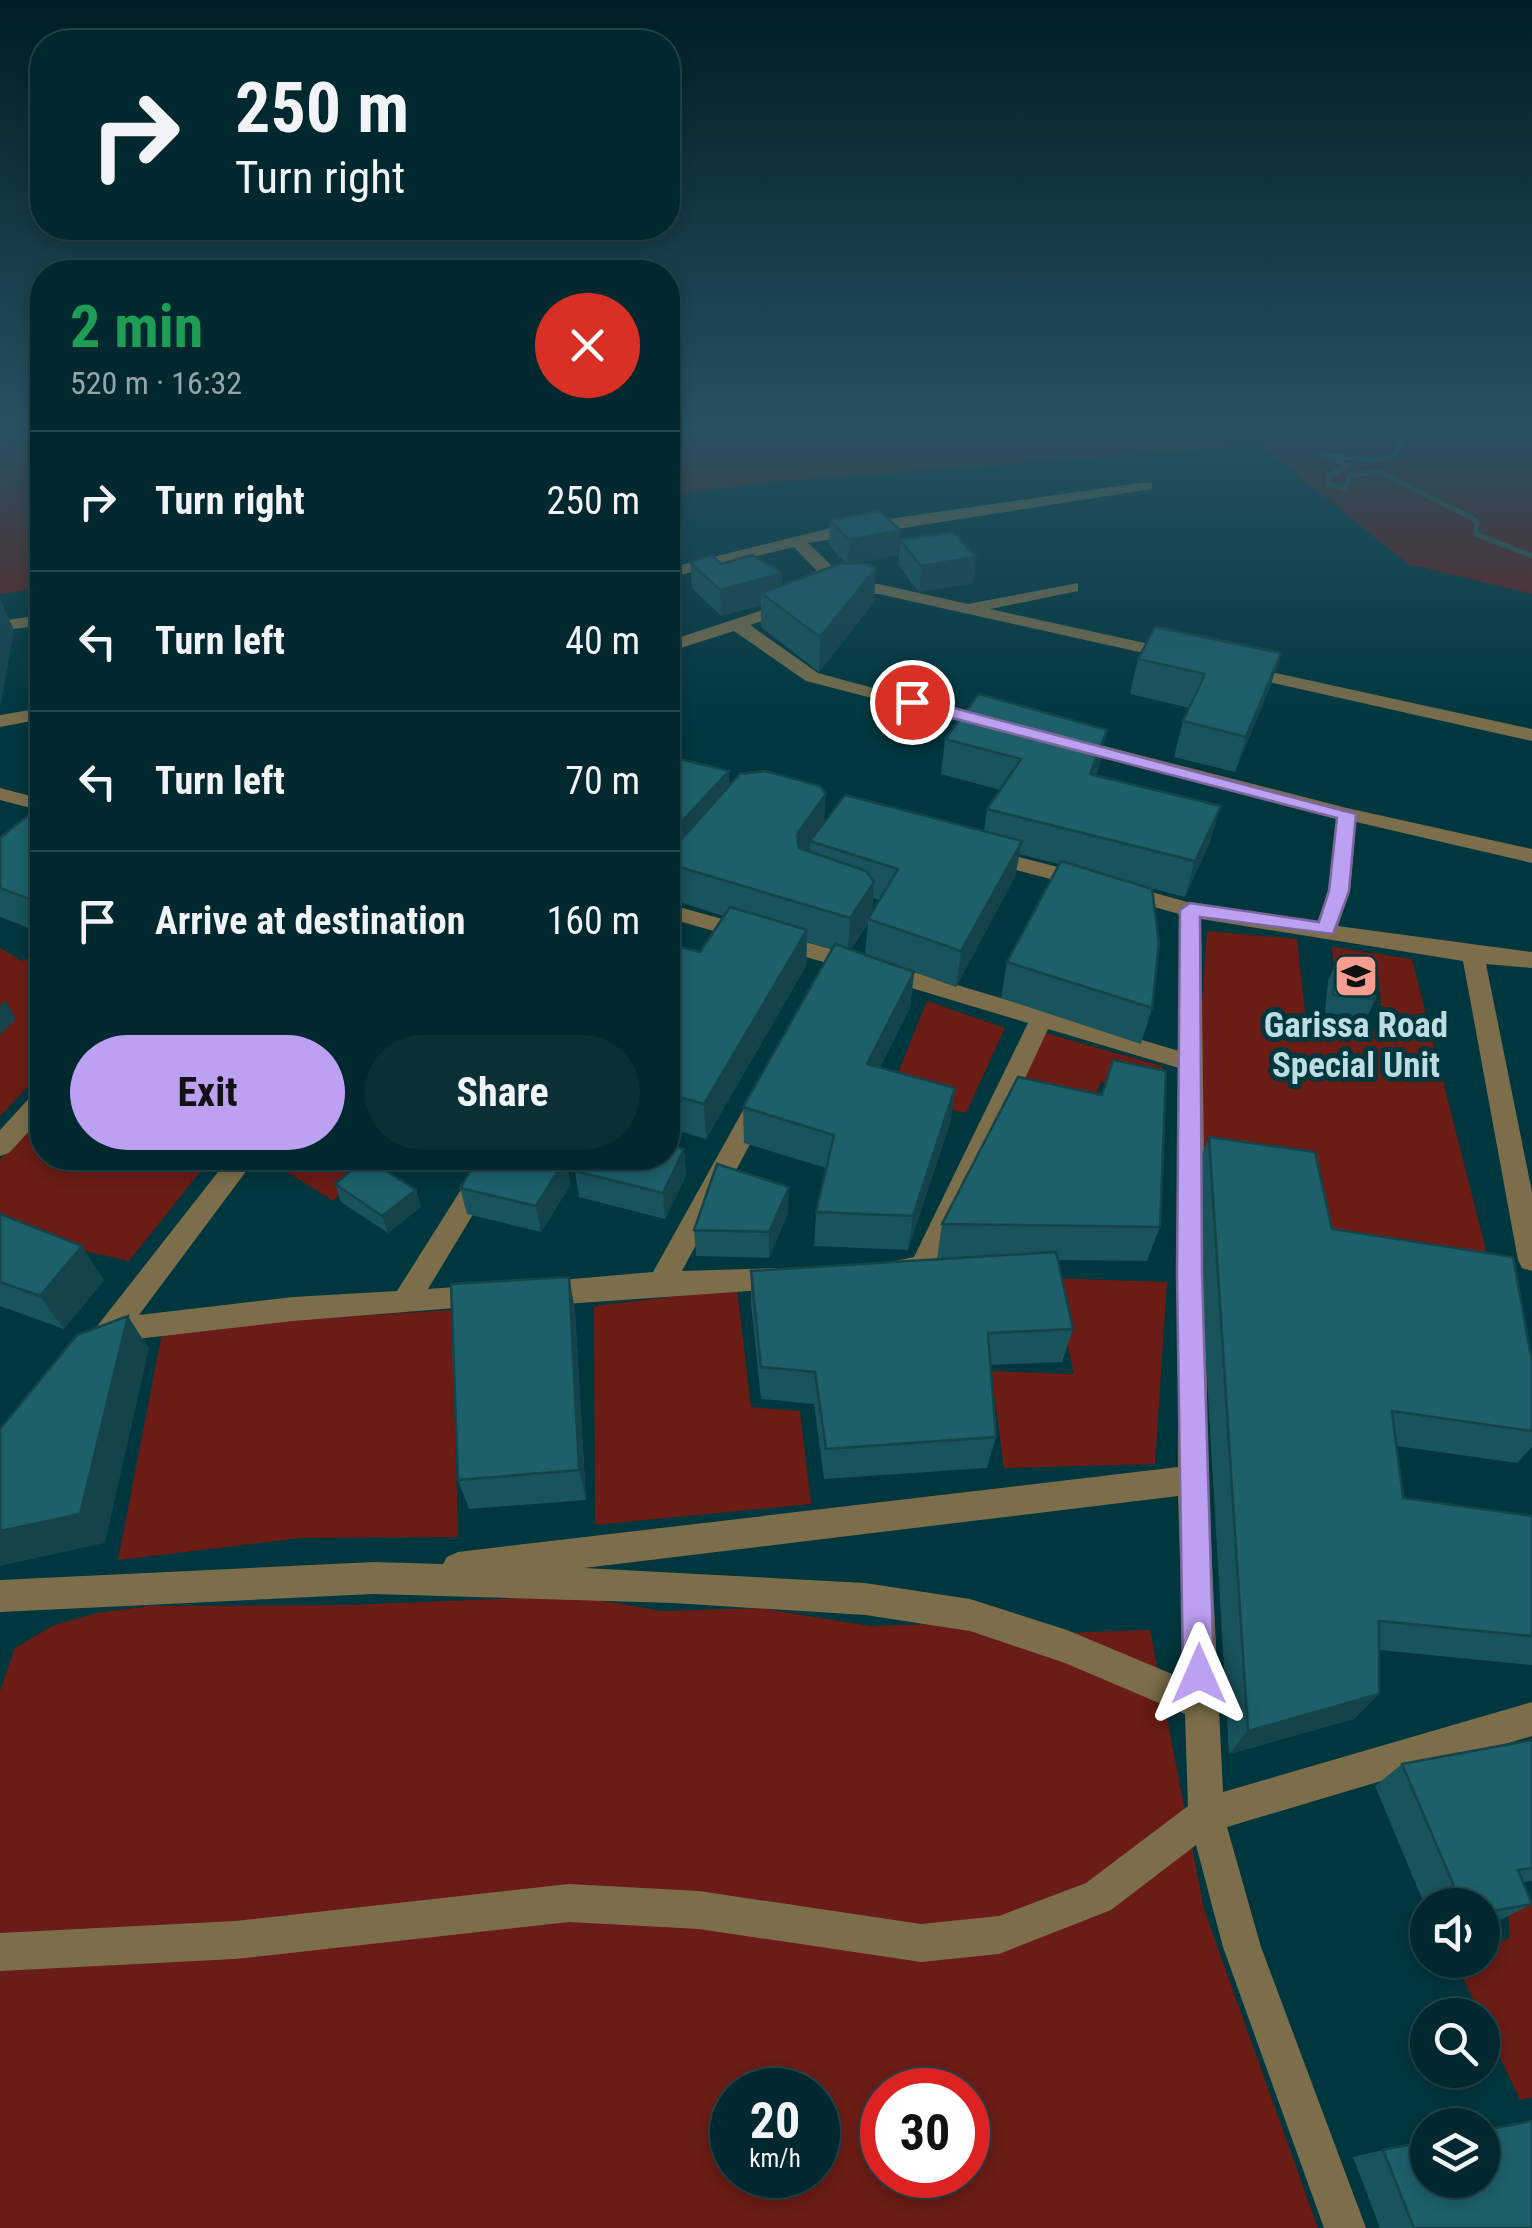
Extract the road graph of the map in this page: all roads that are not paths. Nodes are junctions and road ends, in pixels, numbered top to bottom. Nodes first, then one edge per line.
1 (861, 530) edge
2 (796, 540) junction
3 (680, 570) edge
4 (1072, 587) dead end
5 (830, 593) junction
6 (965, 609) junction
7 (30, 622) edge
8 (0, 626) edge
9 (739, 626) junction
10 (680, 643) edge
11 (1204, 662) edge
12 (1223, 666) edge
13 (30, 716) edge
14 (0, 721) edge
15 (1010, 727) edge
16 (1041, 735) edge
17 (1532, 735) edge
18 (0, 794) edge
19 (30, 802) edge
20 (1347, 814) junction
21 (972, 852) edge
22 (1532, 856) edge
23 (1190, 910) junction
24 (680, 914) edge
25 (1326, 930) junction
26 (1473, 955) junction
27 (841, 959) junction
28 (1532, 960) edge
29 (826, 985) edge
30 (1040, 1022) junction
31 (1190, 1063) junction
32 (770, 1085) edge
33 (30, 1114) edge
34 (0, 1146) edge
35 (234, 1170) edge
36 (487, 1170) edge
37 (1532, 1260) edge
38 (923, 1268) junction
39 (961, 1269) edge
40 (874, 1273) edge
41 (808, 1278) edge
42 (661, 1283) junction
43 (406, 1301) junction
44 (111, 1330) junction
45 (86, 1360) edge
46 (1192, 1480) junction
47 (374, 1578) junction
48 (0, 1596) edge
49 (1199, 1703) junction
50 (1532, 1719) edge
51 (1206, 1815) junction
52 (0, 1952) edge
53 (1345, 2228) edge

1 - 2 street
2 - 3 street
2 - 5 street
4 - 6 street
5 - 6 street
5 - 9 street
6 - 11 street
7 - 8 street
9 - 10 street
9 - 15 street
12 - 17 street
13 - 14 street
16 - 20 street
18 - 19 street
20 - 22 street
20 - 25 street
21 - 23 street
23 - 25 street
23 - 31 street
24 - 27 street
25 - 26 street
26 - 28 street
26 - 37 street
27 - 29 street
27 - 30 street
30 - 31 street
30 - 38 street
31 - 46 street
32 - 42 street
33 - 34 street
35 - 44 street
36 - 43 street
38 - 39 street
38 - 40 street
41 - 42 street
42 - 43 street
43 - 44 street
44 - 45 street
46 - 47 street
46 - 49 street
47 - 48 street
47 - 49 street
49 - 51 street
50 - 51 street
51 - 52 street
51 - 53 street

